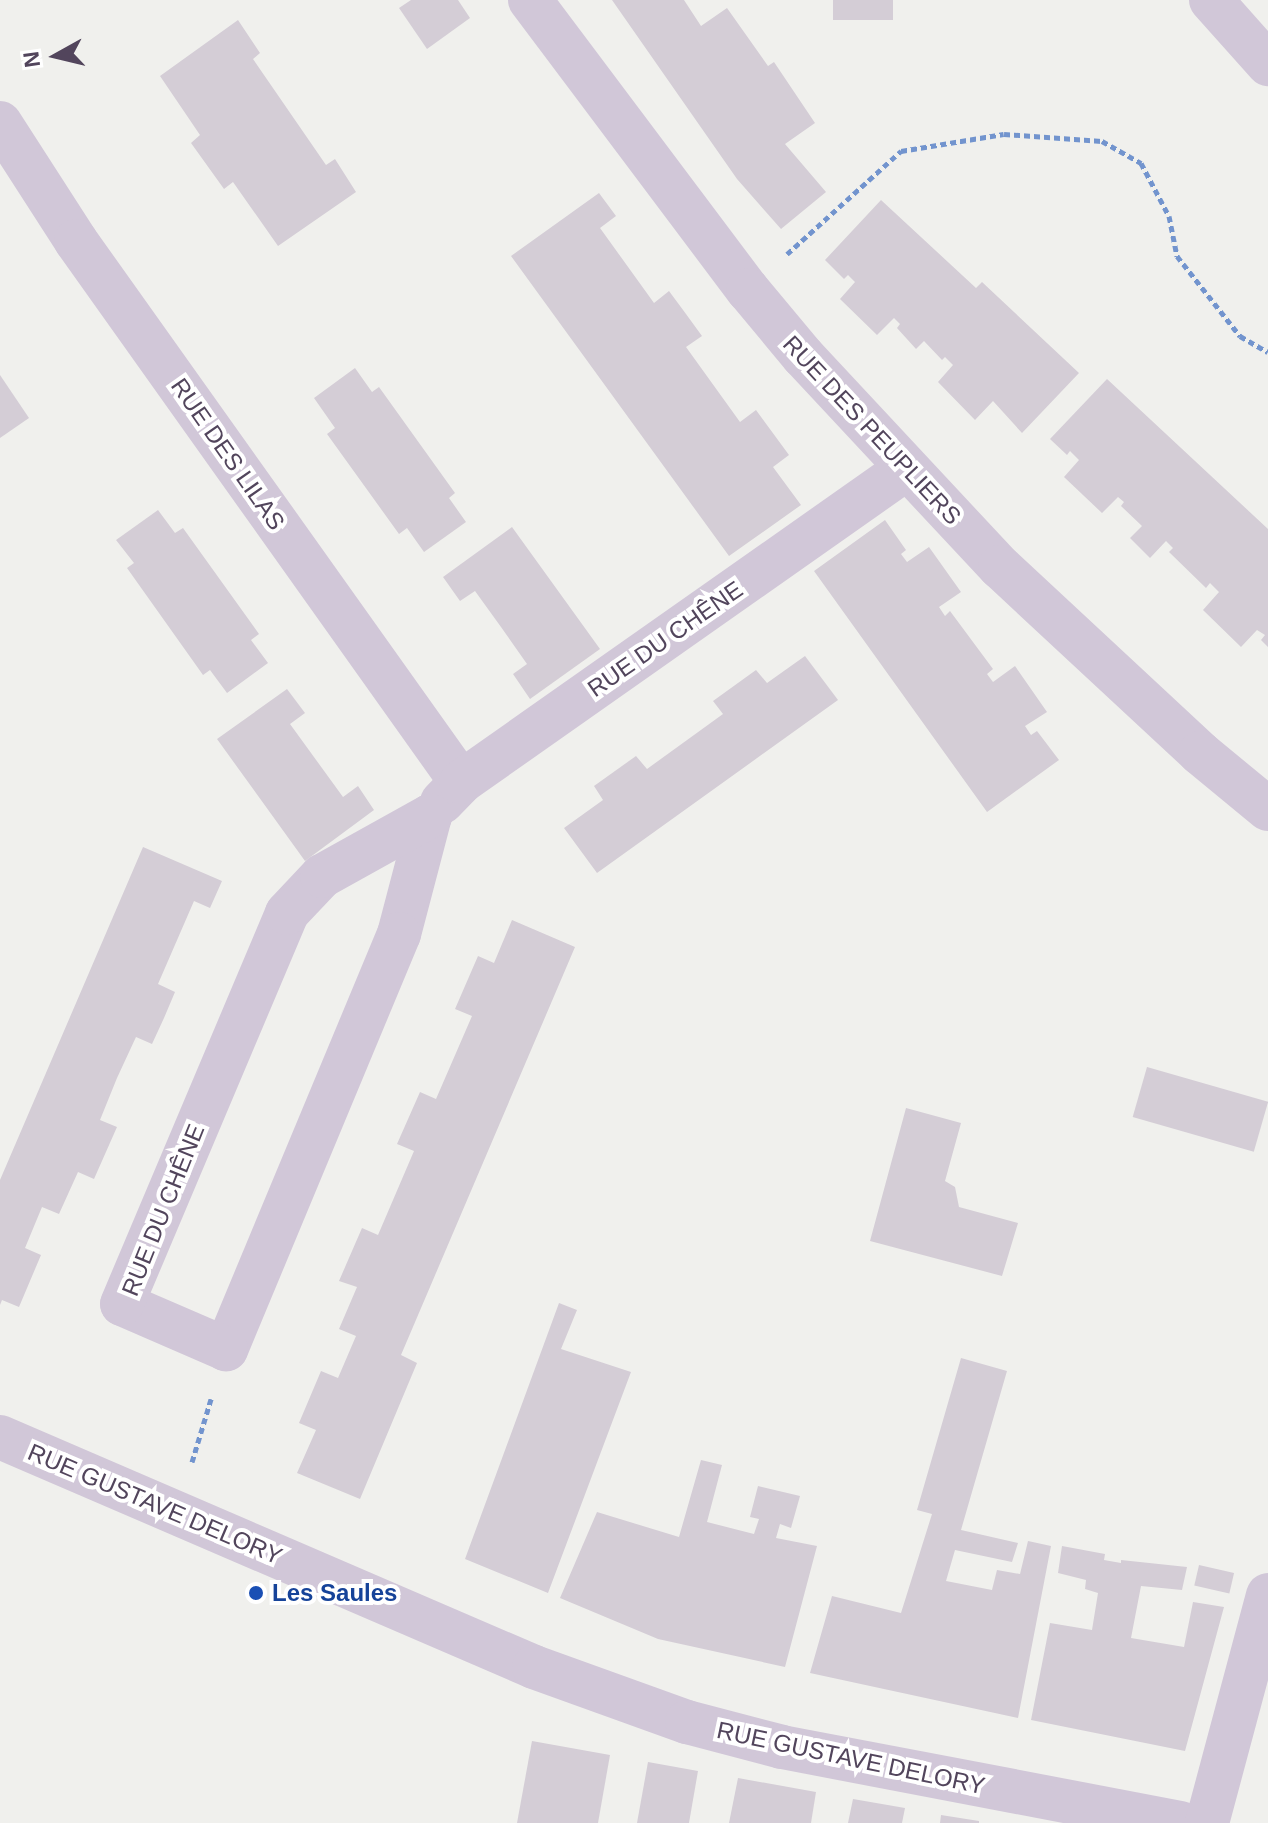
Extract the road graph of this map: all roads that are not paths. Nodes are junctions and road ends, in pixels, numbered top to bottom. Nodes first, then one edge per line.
1 (530, 0) edge
2 (1211, 0) edge
3 (1268, 64) edge
4 (0, 123) edge
5 (906, 469) junction
6 (461, 782) junction
7 (1268, 809) edge
8 (430, 816) junction
9 (0, 1437) edge
10 (1268, 1595) edge
11 (1181, 1823) edge
12 (1207, 1823) edge

1 - 5 street, RUE DES PEUPLIERS
2 - 3 street
4 - 6 street, RUE DES LILAS
5 - 6 street, RUE DU CHÊNE
5 - 7 street, RUE DES PEUPLIERS
6 - 8 street, RUE DU CHÊNE
8 - 8 street, RUE DU CHÊNE
9 - 11 street, RUE GUSTAVE DELORY
10 - 12 street

